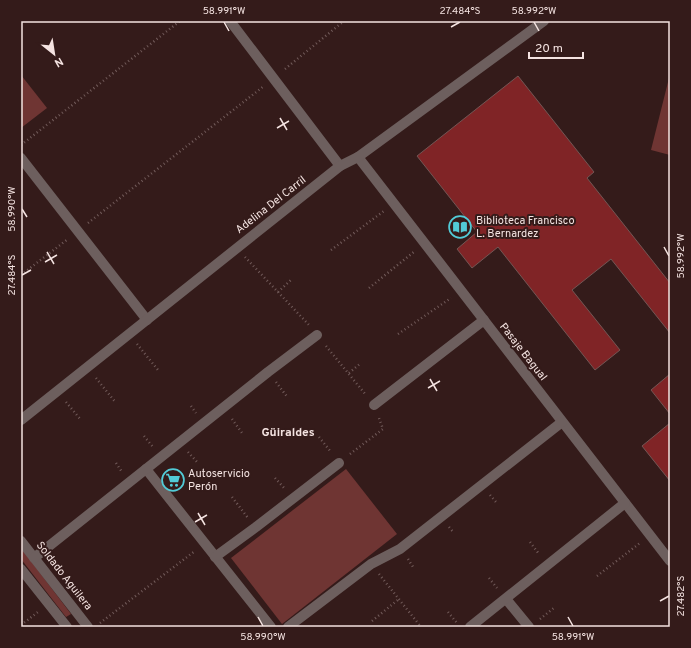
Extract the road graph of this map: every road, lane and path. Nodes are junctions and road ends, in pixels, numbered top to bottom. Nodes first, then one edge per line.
1 (180, 21) edge
2 (230, 21) edge
3 (344, 21) edge
4 (544, 21) edge
5 (273, 78) junction
6 (21, 145) edge
7 (358, 157) junction
8 (21, 158) edge
9 (340, 166) junction
10 (394, 204) junction
11 (78, 231) junction
12 (425, 244) junction
13 (331, 250) dead end
14 (21, 275) edge
15 (292, 279) dead end
16 (369, 288) dead end
17 (278, 292) dead end
18 (462, 292) junction
19 (147, 320) junction
20 (484, 320) junction
21 (129, 334) junction
22 (398, 334) dead end
23 (317, 335) dead end
24 (361, 363) dead end
25 (87, 367) junction
26 (158, 370) dead end
27 (268, 372) junction
28 (349, 373) dead end
29 (57, 391) junction
30 (288, 398) dead end
31 (116, 403) dead end
32 (374, 405) joint
33 (21, 420) edge
34 (81, 420) dead end
35 (562, 422) junction
36 (319, 437) dead end
37 (339, 463) junction
38 (146, 469) junction
39 (232, 497) dead end
40 (625, 503) junction
41 (256, 527) junction
42 (650, 536) junction
43 (21, 540) edge
44 (205, 544) junction
45 (215, 557) junction
46 (34, 558) junction
47 (670, 561) edge
48 (371, 564) junction
49 (21, 569) edge
50 (597, 576) dead end
51 (506, 599) junction
52 (399, 600) junction
53 (48, 604) junction
54 (555, 607) dead end
55 (448, 612) dead end
56 (80, 616) junction
57 (372, 621) dead end
58 (21, 625) edge
59 (532, 625) edge
60 (66, 627) edge
61 (88, 627) edge
62 (94, 627) edge
63 (270, 627) edge
64 (288, 627) edge
65 (421, 627) edge
66 (459, 627) edge
67 (470, 627) edge

1 - 6 path
2 - 5 street
3 - 5 path
4 - 7 street, Adelina Del Carril
5 - 9 street
5 - 11 path
7 - 9 street, Adelina Del Carril
7 - 10 street, Pasaje Bagual
8 - 11 street
9 - 19 street, Adelina Del Carril
10 - 12 street, Pasaje Bagual
10 - 13 path
11 - 14 path
11 - 19 street
12 - 16 path
12 - 18 street, Pasaje Bagual
15 - 17 path
18 - 20 street, Pasaje Bagual
18 - 22 path
19 - 21 street, Adelina Del Carril
20 - 32 street
20 - 35 street, Pasaje Bagual
21 - 25 street, Adelina Del Carril
21 - 26 path
23 - 27 street
24 - 28 path
25 - 29 street, Adelina Del Carril
25 - 31 path
27 - 30 path
27 - 38 street
29 - 33 street, Adelina Del Carril
29 - 34 path
32 - 37 path
35 - 40 street, Pasaje Bagual
35 - 48 street
36 - 37 path
37 - 41 street
38 - 44 street
38 - 46 street
39 - 41 path
40 - 42 street, Pasaje Bagual
40 - 51 street
41 - 45 street
42 - 47 street, Pasaje Bagual
42 - 50 path
43 - 46 street, Soldado Aguilera
44 - 45 street
44 - 62 path
45 - 63 street
46 - 56 street, Soldado Aguilera
48 - 52 path
48 - 64 street
49 - 53 street
51 - 59 street
51 - 67 street
52 - 57 path
52 - 65 path
53 - 58 path
53 - 60 street
54 - 59 path
55 - 66 path
56 - 60 street
56 - 61 street, Soldado Aguilera

